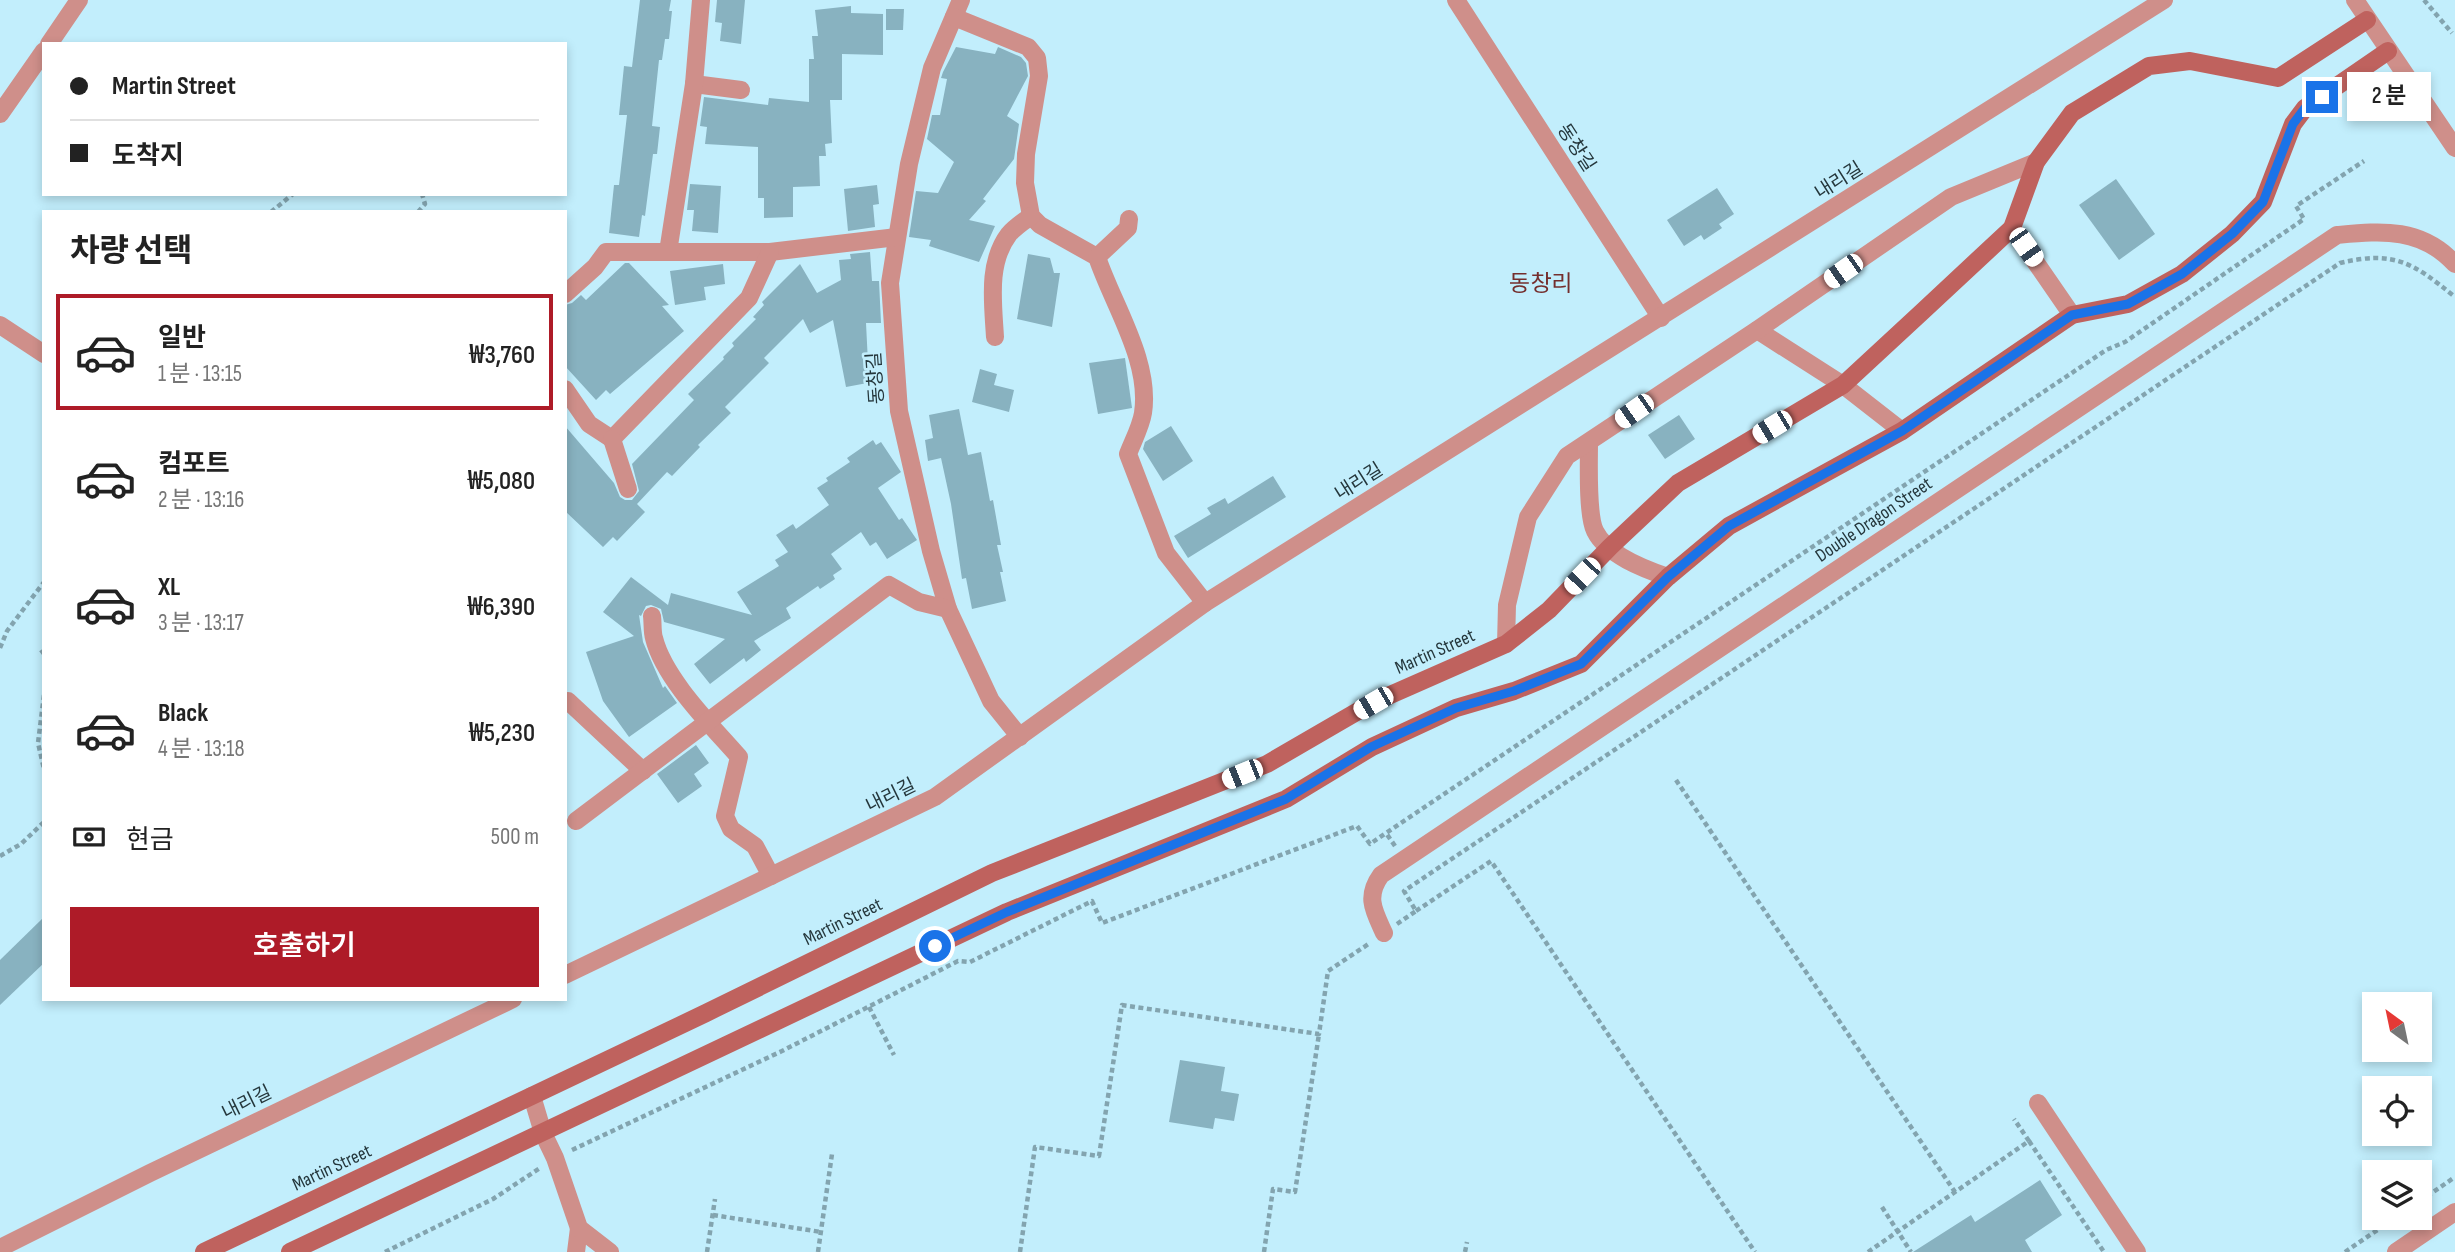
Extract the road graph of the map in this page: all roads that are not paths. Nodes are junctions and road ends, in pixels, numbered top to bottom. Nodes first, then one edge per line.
1 (79, 0) edge
2 (701, 0) edge
3 (1456, 0) edge
4 (2164, 0) edge
5 (2355, 0) edge
6 (958, 8) edge
7 (2367, 19) junction
8 (49, 42) edge
9 (2388, 51) junction
10 (42, 54) edge
11 (694, 85) junction
12 (741, 90) dead end
13 (0, 114) edge
14 (2455, 148) edge
15 (2036, 162) junction
16 (1031, 216) junction
17 (1129, 219) dead end
18 (2012, 228) junction
19 (897, 237) junction
20 (770, 251) junction
21 (668, 252) junction
22 (1097, 257) junction
23 (2455, 264) edge
24 (567, 292) edge
25 (2072, 315) junction
26 (1661, 318) junction
27 (0, 325) edge
28 (1752, 334) junction
29 (995, 337) dead end
30 (42, 353) edge
31 (1843, 385) junction
32 (567, 392) edge
33 (1902, 431) junction
34 (612, 439) junction
35 (1589, 443) junction
36 (628, 488) dead end
37 (1610, 547) junction
38 (1668, 577) junction
39 (1205, 603) junction
40 (948, 609) junction
41 (652, 616) dead end
42 (1506, 644) junction
43 (568, 701) dead end
44 (708, 722) junction
45 (1020, 737) junction
46 (643, 771) junction
47 (576, 821) dead end
48 (771, 876) junction
49 (1384, 933) road end
50 (567, 974) edge
51 (509, 1001) edge
52 (532, 1096) junction
53 (2038, 1103) dead end
54 (543, 1133) junction
55 (2455, 1212) edge
56 (579, 1228) junction
57 (0, 1248) edge
58 (204, 1252) edge
59 (290, 1252) edge
60 (576, 1252) edge
61 (610, 1252) edge
62 (2137, 1252) edge
63 (2396, 1252) edge

1 - 8 street
2 - 11 street
3 - 26 street, 동창길
4 - 26 street, 내리길
5 - 7 street
6 - 16 street
6 - 19 street, 동창길
7 - 9 street
7 - 15 main road
9 - 14 street
9 - 25 main road
10 - 13 street
11 - 12 street
11 - 21 street
15 - 18 main road
15 - 28 street
16 - 22 street
16 - 29 street
17 - 22 street
18 - 25 street
18 - 31 main road, Martin Street
19 - 20 street
19 - 40 street, 동창길
20 - 21 street
20 - 34 street
21 - 24 street
22 - 39 street
23 - 49 street, Double Dragon Street
25 - 33 main road
26 - 39 street, 내리길
27 - 30 street
28 - 31 street
28 - 35 street
31 - 33 street
31 - 37 main road, Martin Street
32 - 34 street
33 - 38 main road
34 - 36 street
35 - 37 street
35 - 42 street
37 - 38 street
37 - 42 main road, Martin Street
38 - 54 main road
39 - 45 street, 내리길
40 - 44 street
40 - 45 street, 동창길
41 - 44 street
42 - 52 main road, Martin Street
43 - 46 street
44 - 46 street
44 - 48 street
45 - 48 street, 내리길
46 - 47 street
48 - 50 street, 내리길
51 - 57 street, 내리길
52 - 54 street
52 - 58 main road, Martin Street
53 - 62 street
54 - 56 street
54 - 59 main road
55 - 63 street
56 - 60 street
56 - 61 street

